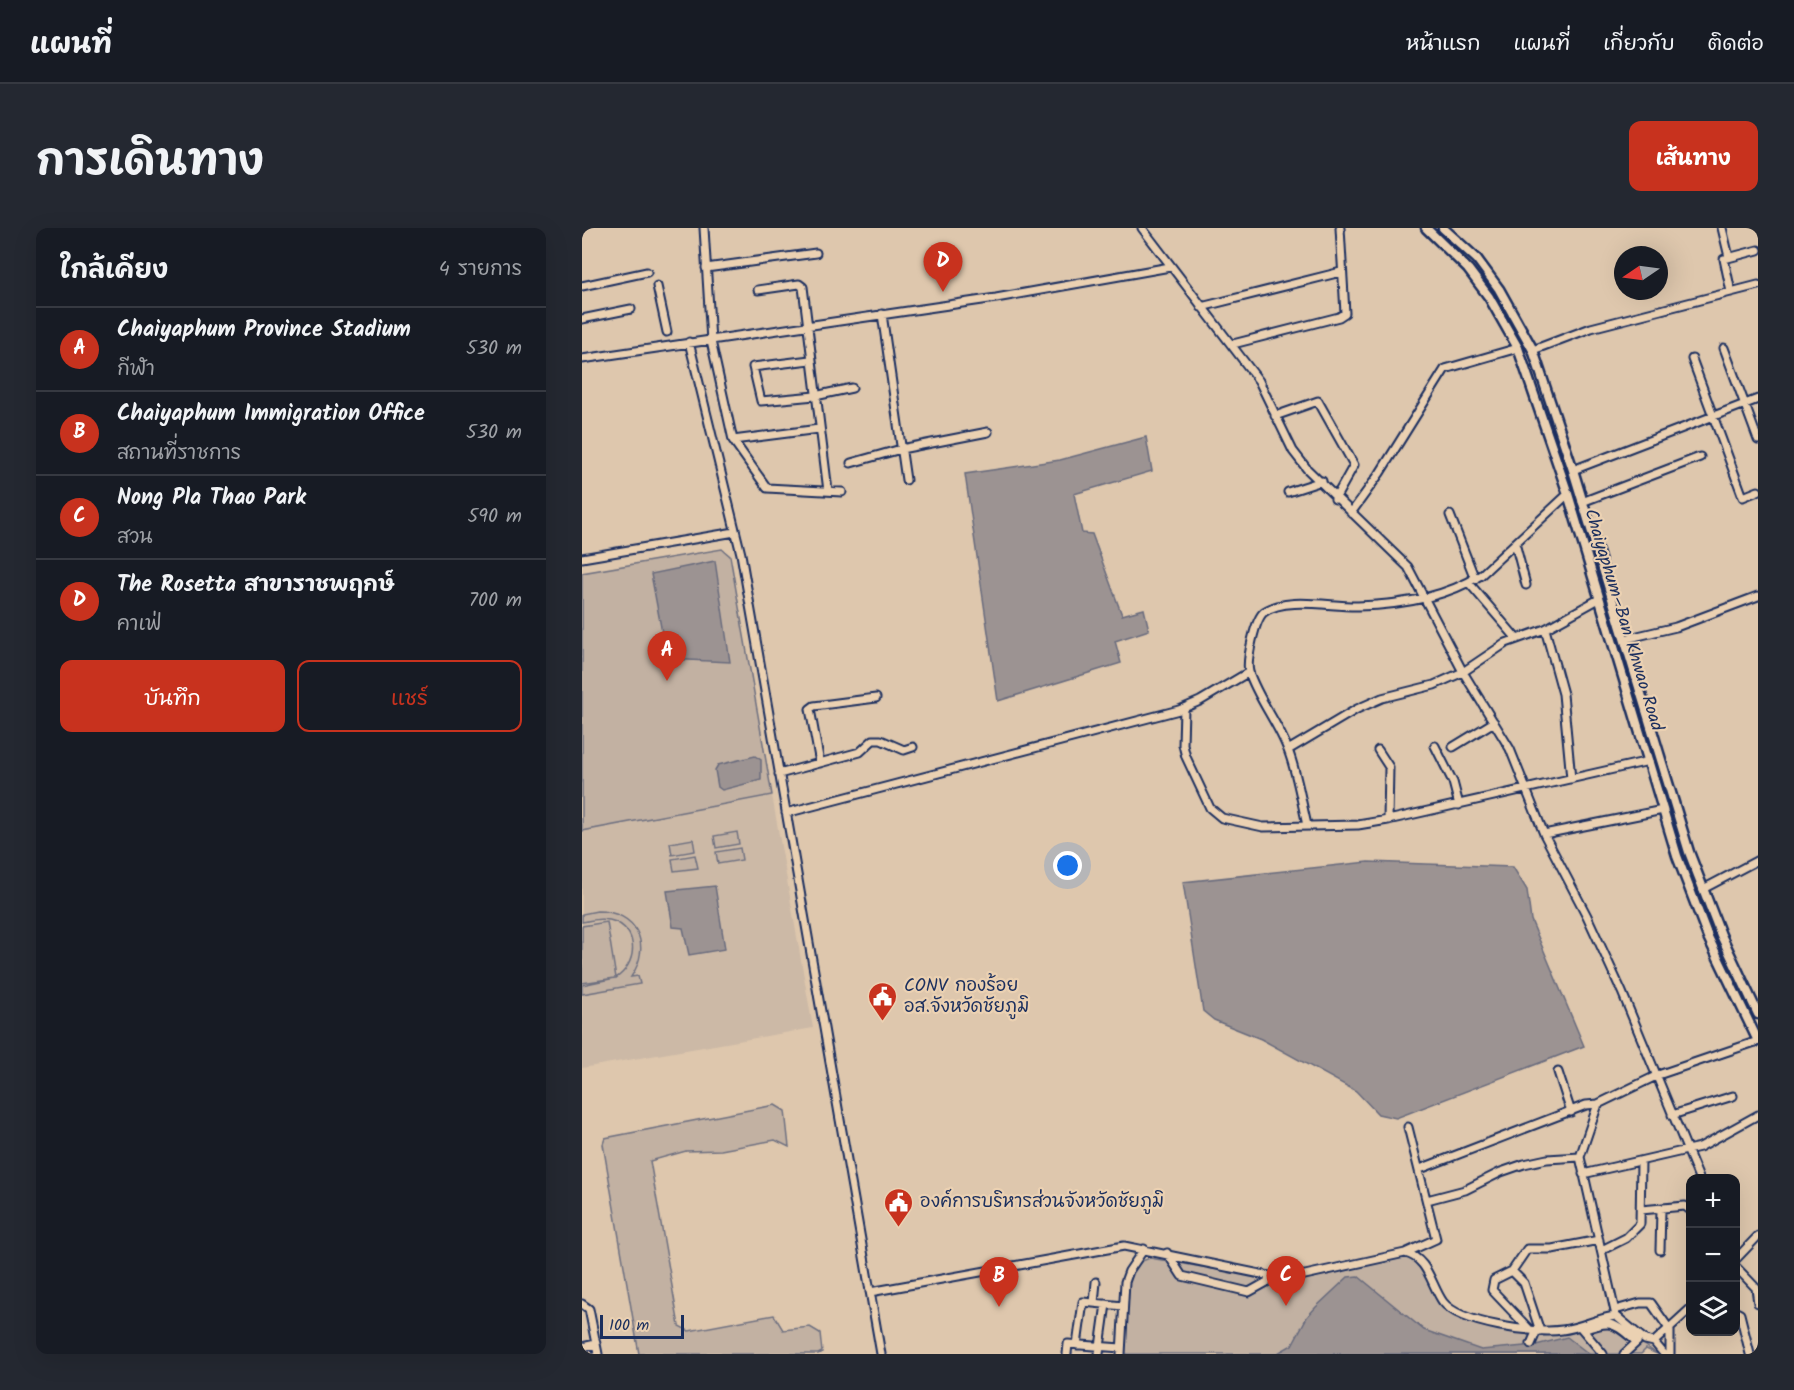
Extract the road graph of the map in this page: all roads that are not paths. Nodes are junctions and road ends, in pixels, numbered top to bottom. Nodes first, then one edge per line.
1 (704, 228) edge
2 (1142, 228) edge
3 (1340, 228) edge
4 (1426, 228) edge
5 (1443, 228) edge
6 (1722, 228) edge
7 (1758, 250) edge
8 (816, 253) dead end
9 (1729, 257) junction
10 (1170, 267) junction
11 (706, 268) junction
12 (647, 272) dead end
13 (1341, 272) junction
14 (1758, 285) edge
15 (582, 286) edge
16 (657, 286) dead end
17 (758, 290) dead end
18 (1731, 292) junction
19 (1201, 307) junction
20 (631, 309) dead end
21 (882, 314) junction
22 (582, 319) edge
23 (807, 327) junction
24 (711, 341) junction
25 (689, 342) junction
26 (1233, 344) junction
27 (669, 346) junction
28 (1518, 348) junction
29 (1724, 348) dead end
30 (1533, 350) junction
31 (582, 359) edge
32 (1692, 359) dead end
33 (810, 360) junction
34 (852, 388) dead end
35 (815, 396) junction
36 (1758, 399) edge
37 (1745, 404) junction
38 (1275, 416) junction
39 (1712, 417) junction
40 (819, 429) junction
41 (988, 432) dead end
42 (734, 440) junction
43 (1758, 440) edge
44 (902, 449) junction
45 (1700, 457) dead end
46 (851, 463) dead end
47 (1573, 470) junction
48 (906, 480) dead end
49 (1322, 481) junction
50 (828, 491) junction
51 (1758, 491) edge
52 (842, 492) dead end
53 (1288, 492) dead end
54 (1568, 494) junction
55 (1335, 499) junction
56 (1582, 502) junction
57 (1351, 513) junction
58 (1450, 516) dead end
59 (735, 532) junction
60 (1515, 543) junction
61 (582, 558) edge
62 (1472, 581) junction
63 (1526, 585) dead end
64 (1758, 596) edge
65 (1422, 597) junction
66 (1599, 599) junction
67 (1545, 629) junction
68 (1517, 639) junction
69 (1625, 639) junction
70 (1249, 672) junction
71 (1463, 672) junction
72 (876, 698) dead end
73 (1184, 708) junction
74 (1494, 722) junction
75 (1650, 724) junction
76 (1639, 730) junction
77 (1435, 746) dead end
78 (913, 747) dead end
79 (1453, 747) dead end
80 (1288, 750) junction
81 (1378, 750) dead end
82 (1649, 761) junction
83 (820, 763) junction
84 (779, 774) junction
85 (1571, 779) junction
86 (1528, 791) junction
87 (1459, 805) junction
88 (1663, 810) junction
89 (786, 813) junction
90 (1388, 820) junction
91 (1307, 825) junction
92 (1544, 834) junction
93 (1758, 860) edge
94 (1702, 889) junction
95 (1758, 1014) edge
96 (1758, 1041) edge
97 (1557, 1072) dead end
98 (1658, 1075) junction
99 (1733, 1096) dead end
100 (1598, 1104) junction
101 (1571, 1112) junction
102 (1672, 1115) junction
103 (1758, 1115) edge
104 (1408, 1126) dead end
105 (1688, 1150) junction
106 (1580, 1157) junction
107 (1641, 1161) junction
108 (1420, 1169) junction
109 (1583, 1174) junction
110 (1697, 1174) edge
111 (1427, 1200) junction
112 (1686, 1207) edge
113 (1641, 1210) junction
114 (1661, 1210) junction
115 (1758, 1236) edge
116 (1599, 1240) junction
117 (1144, 1249) junction
118 (1602, 1250) junction
119 (1660, 1250) dead end
120 (1167, 1253) junction
121 (1405, 1253) junction
122 (1740, 1255) edge
123 (1512, 1271) junction
124 (1740, 1271) edge
125 (1276, 1277) junction
126 (1096, 1282) dead end
127 (870, 1292) junction
128 (1094, 1303) junction
129 (1758, 1303) edge
130 (582, 1304) edge
131 (1106, 1304) junction
132 (1123, 1306) junction
133 (1616, 1313) junction
134 (1686, 1313) edge
135 (1740, 1314) edge
136 (1581, 1328) junction
137 (1670, 1329) junction
138 (1536, 1330) junction
139 (1641, 1341) junction
140 (1654, 1342) junction
141 (596, 1344) junction
142 (1532, 1344) dead end
143 (1077, 1345) junction
144 (1085, 1346) junction
145 (582, 1347) edge
146 (1100, 1350) edge
147 (1121, 1351) edge
148 (598, 1354) edge
149 (881, 1354) edge
150 (1067, 1354) edge
151 (1085, 1354) edge
152 (1603, 1354) edge
153 (1624, 1354) edge
154 (1664, 1354) edge
155 (1670, 1354) edge
156 (1750, 1354) edge

1 - 11 street
2 - 10 street
3 - 13 street
4 - 28 main road, Chaiyaphum–Ban Khwao Road
5 - 30 main road, Chaiyaphum–Ban Khwao Road
6 - 9 street
7 - 9 street
8 - 11 street
9 - 18 street
10 - 19 street
10 - 21 street
11 - 24 street
12 - 15 street
13 - 19 street
13 - 26 street
14 - 18 street
16 - 27 street
17 - 23 street
18 - 30 street
19 - 26 street
20 - 22 street
21 - 23 street
21 - 44 street
23 - 24 street
23 - 33 street
24 - 25 street
24 - 42 street
25 - 27 street
25 - 59 street
26 - 38 street
27 - 31 street
28 - 54 main road, Chaiyaphum–Ban Khwao Road
28 - 57 street
29 - 37 street
30 - 47 main road, Chaiyaphum–Ban Khwao Road
32 - 39 street
33 - 35 street
33 - 35 street
34 - 35 street
35 - 40 street
36 - 37 street
37 - 39 street
37 - 43 street
38 - 49 street
38 - 55 street
39 - 47 street
39 - 51 street
40 - 42 street
40 - 50 street
41 - 44 street
42 - 50 street
44 - 46 street
44 - 48 street
45 - 56 street
47 - 56 main road, Chaiyaphum–Ban Khwao Road
49 - 53 street
49 - 55 street
50 - 52 street
54 - 60 street
54 - 66 main road, Chaiyaphum–Ban Khwao Road
55 - 57 street
56 - 69 main road, Chaiyaphum–Ban Khwao Road
57 - 65 street
58 - 62 street
59 - 61 street
59 - 84 street
60 - 62 street
60 - 63 street
62 - 65 street
62 - 68 street
64 - 69 street
65 - 70 street
65 - 71 street
66 - 67 street
66 - 76 main road, Chaiyaphum–Ban Khwao Road
67 - 68 street
67 - 85 street
68 - 71 street
69 - 75 main road, Chaiyaphum–Ban Khwao Road
70 - 73 street
70 - 80 street
71 - 74 street
71 - 80 street
72 - 83 street
73 - 89 street
73 - 91 street
74 - 79 street
74 - 86 street
75 - 76 main road
75 - 94 main road, Chaiyaphum–Ban Khwao Road
76 - 82 main road, Chaiyaphum–Ban Khwao Road
77 - 87 street
78 - 83 street
80 - 91 street
81 - 90 street
82 - 85 street
82 - 88 main road, Chaiyaphum–Ban Khwao Road
83 - 84 street
84 - 89 street
85 - 86 street
86 - 87 street
86 - 92 street
87 - 90 street
88 - 92 street
88 - 96 main road, Chaiyaphum–Ban Khwao Road
89 - 127 street
90 - 91 street
92 - 98 street
93 - 94 street
94 - 95 main road, Chaiyaphum–Ban Khwao Road
96 - 98 street
97 - 101 street
98 - 100 street
98 - 102 street
99 - 102 street
100 - 101 street
100 - 106 street
101 - 108 street
102 - 105 street
103 - 105 street
104 - 108 street
105 - 107 street
105 - 110 street
106 - 109 street
106 - 111 street
107 - 109 street
107 - 113 street
108 - 111 street
109 - 116 street
111 - 121 street
112 - 114 street
113 - 114 street
113 - 118 street
114 - 119 street
115 - 122 street
116 - 118 street
116 - 123 street
117 - 120 street
117 - 127 street
117 - 132 street
118 - 133 street
120 - 125 street
120 - 125 street
121 - 125 street
121 - 138 street
123 - 138 street
123 - 138 street
124 - 129 street
126 - 128 street
127 - 149 street
128 - 131 street
128 - 143 street
130 - 141 street
131 - 132 street
131 - 146 street
132 - 147 street
133 - 136 street
133 - 137 street
133 - 139 street
134 - 137 street
135 - 156 street
136 - 138 street
136 - 139 street
136 - 152 street
137 - 140 street
137 - 155 street
138 - 142 street
139 - 140 street
139 - 153 street
140 - 154 street
141 - 145 street
141 - 148 street
143 - 144 street
143 - 150 street
144 - 146 street
144 - 151 street
146 - 147 street

